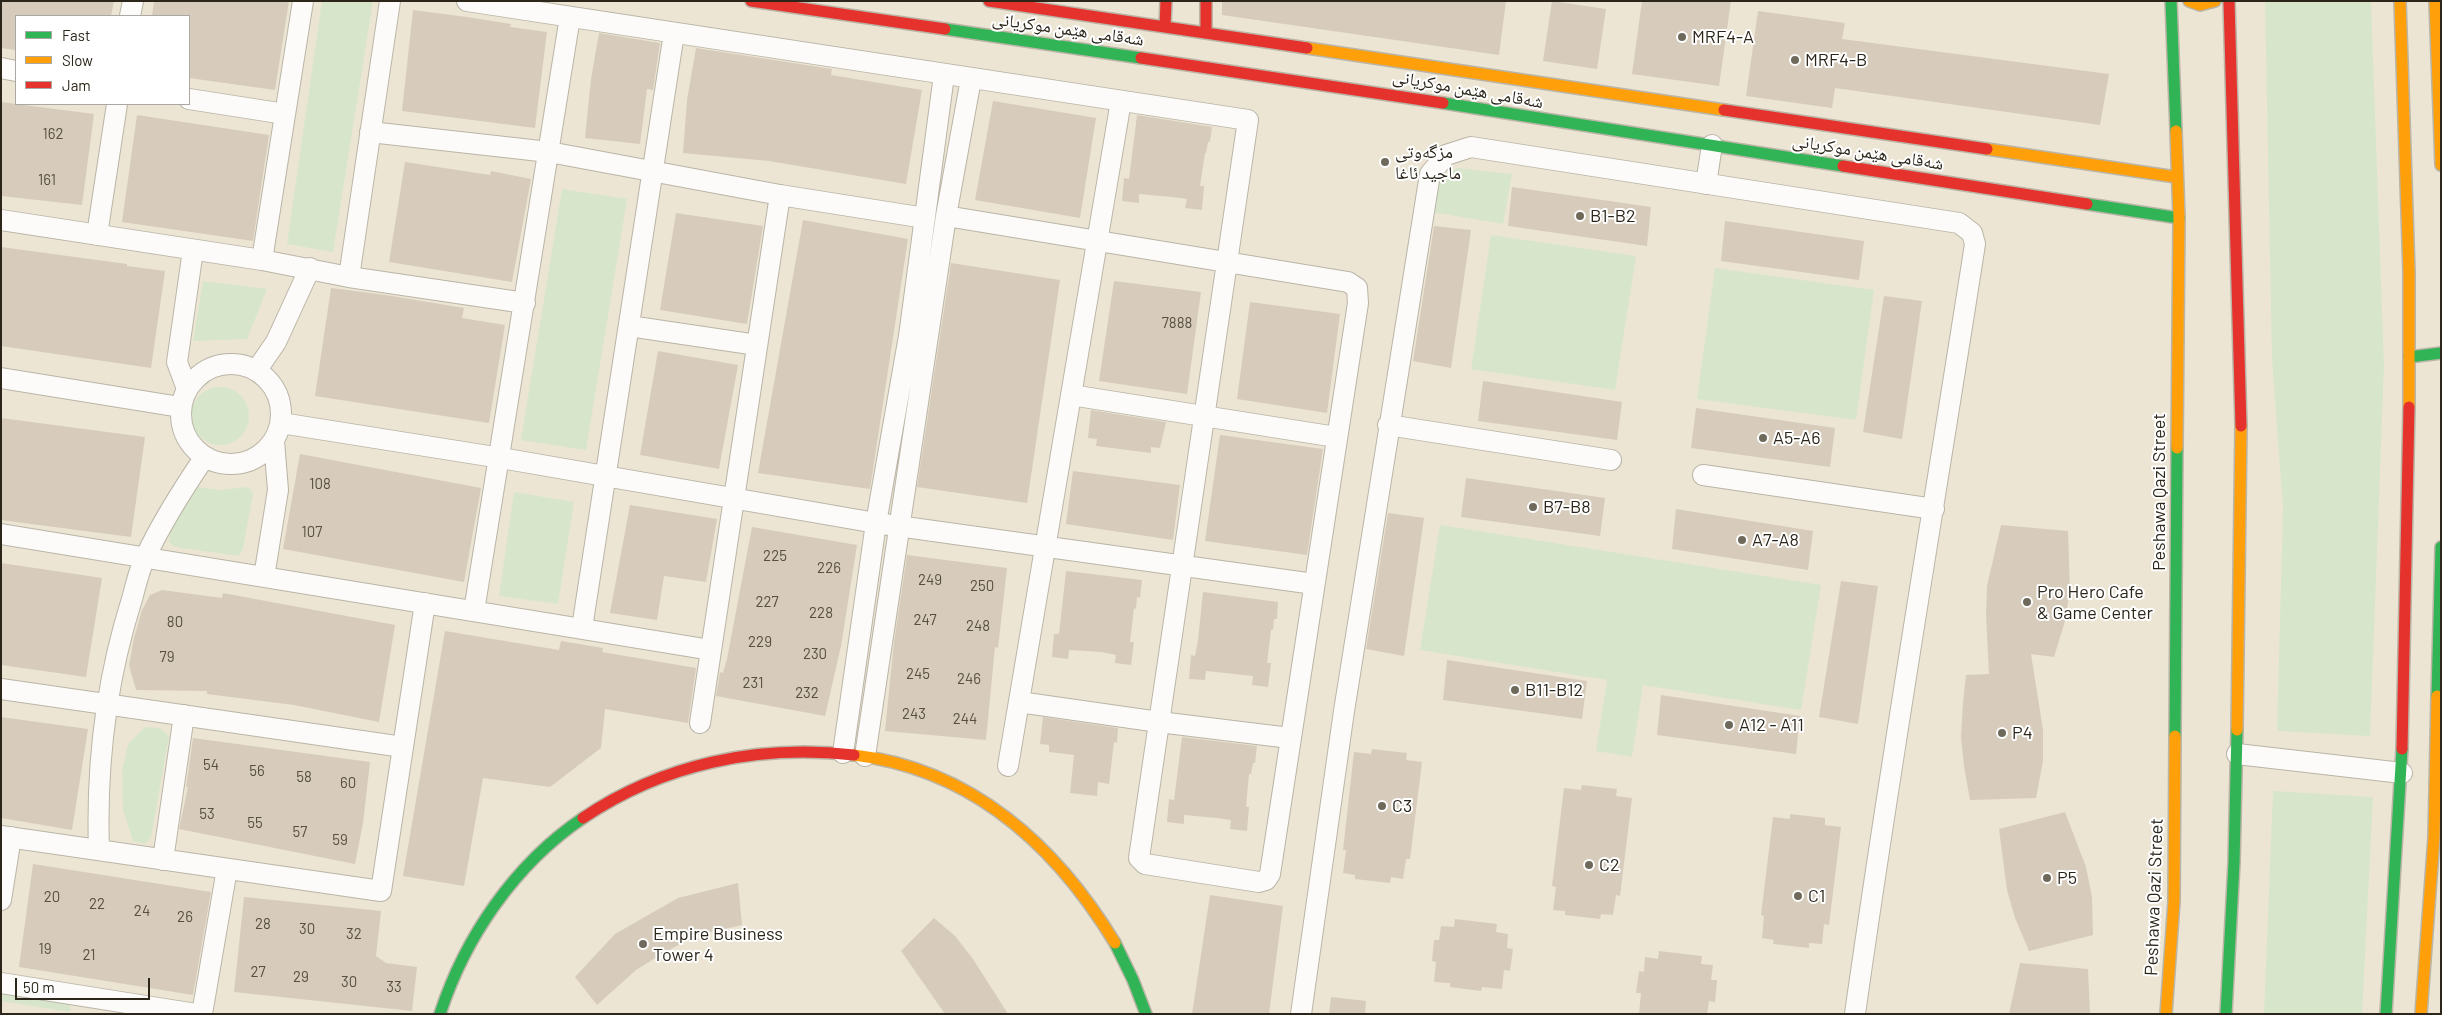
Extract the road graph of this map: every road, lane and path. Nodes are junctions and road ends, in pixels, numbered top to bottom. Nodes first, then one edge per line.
1 (133, 1) edge
2 (303, 1) edge
3 (390, 1) edge
4 (467, 1) edge
5 (751, 1) edge
6 (989, 1) edge
7 (1166, 1) edge
8 (1206, 1) edge
9 (2171, 1) edge
10 (2189, 1) edge
11 (2215, 1) edge
12 (2229, 1) edge
13 (2400, 1) edge
14 (2435, 1) edge
15 (130, 15) edge
16 (570, 17) junction
17 (1166, 27) junction
18 (674, 33) junction
19 (1206, 33) junction
20 (1, 68) edge
21 (15, 71) edge
22 (944, 75) junction
23 (971, 79) junction
24 (190, 99) edge
25 (1121, 101) junction
26 (117, 105) edge
27 (285, 114) junction
28 (370, 132) junction
29 (1712, 145) junction
30 (549, 152) junction
31 (2441, 165) edge
32 (653, 172) junction
33 (2176, 177) junction
34 (1706, 184) junction
35 (780, 195) junction
36 (946, 216) junction
37 (925, 218) junction
38 (2179, 218) junction
39 (1, 220) edge
40 (96, 235) junction
41 (1097, 241) junction
42 (193, 250) junction
43 (262, 260) junction
44 (1228, 262) junction
45 (310, 268) junction
46 (349, 277) junction
47 (525, 303) junction
48 (629, 326) junction
49 (757, 345) junction
50 (2441, 353) edge
51 (2410, 357) junction
52 (256, 371) junction
53 (1, 378) edge
54 (1071, 395) junction
55 (184, 398) junction
56 (1205, 416) junction
57 (1388, 425) junction
58 (277, 432) junction
59 (1336, 437) junction
60 (204, 458) junction
61 (500, 458) junction
62 (1611, 460) dead end
63 (1703, 475) dead end
64 (606, 477) junction
65 (734, 499) junction
66 (1934, 509) junction
67 (876, 524) junction
68 (898, 526) junction
69 (1, 534) edge
70 (1045, 547) junction
71 (2441, 547) edge
72 (145, 557) junction
73 (1182, 566) junction
74 (2441, 566) edge
75 (264, 577) junction
76 (1314, 584) junction
77 (425, 603) junction
78 (474, 611) junction
79 (582, 628) junction
80 (711, 650) junction
81 (1, 689) edge
82 (851, 697) junction
83 (873, 701) junction
84 (1019, 702) junction
85 (106, 704) junction
86 (184, 716) junction
87 (1159, 722) junction
88 (700, 723) dead end
89 (1290, 738) junction
90 (403, 747) junction
91 (843, 753) junction
92 (2237, 754) junction
93 (865, 756) junction
94 (1008, 766) dead end
95 (2402, 773) junction
96 (2438, 777) edge
97 (6, 837) edge
98 (100, 850) junction
99 (164, 860) junction
100 (227, 869) junction
101 (1, 900) edge
102 (1, 982) edge
103 (94, 1006) edge
104 (2386, 1012) edge
105 (2409, 1013) edge
106 (196, 1014) edge
107 (202, 1014) edge
108 (440, 1014) edge
109 (1146, 1014) edge
110 (1301, 1014) edge
111 (1855, 1014) edge
112 (2166, 1014) edge
113 (2226, 1014) edge
114 (2421, 1014) edge

1 - 15 street
2 - 27 street
3 - 28 street
4 - 16 street
5 - 29 main road, شەقامی هێمن موکریانی
6 - 17 main road, شەقامی هێمن موکریانی
7 - 17 main road
8 - 19 main road
9 - 33 main road, Peshawa Qazi Street
10 - 11 main road
12 - 92 main road
13 - 51 main road
14 - 31 main road
16 - 18 street
16 - 30 street
17 - 19 main road, شەقامی هێمن موکریانی
18 - 22 street
18 - 32 street
19 - 33 main road, شەقامی هێمن موکریانی
20 - 21 street
22 - 23 street
22 - 37 street
23 - 25 street
23 - 36 street
24 - 27 street
25 - 41 street
25 - 44 street
26 - 40 street
27 - 43 street
28 - 30 street
28 - 46 street
29 - 34 street
29 - 38 main road, شەقامی هێمن موکریانی
30 - 32 street
30 - 47 street
32 - 35 street
32 - 48 street
33 - 38 main road, Peshawa Qazi Street
34 - 57 street
34 - 66 street
35 - 37 street
35 - 49 street
36 - 41 street
36 - 68 street
37 - 67 street
38 - 112 main road, Peshawa Qazi Street
39 - 40 street
40 - 42 street
41 - 44 street
41 - 54 street
42 - 43 street
42 - 55 street
43 - 45 street
44 - 56 street
44 - 59 street
45 - 46 street
45 - 52 street
46 - 47 street
47 - 61 street
48 - 49 street
48 - 64 street
49 - 65 street
50 - 51 main road
51 - 95 main road
52 - 55 street
52 - 58 street
53 - 55 street
54 - 56 street
54 - 70 street
55 - 60 street
56 - 59 street
56 - 73 street
57 - 62 street
57 - 110 street
58 - 60 street
58 - 61 street
58 - 75 street
59 - 76 street
60 - 72 street
61 - 64 street
61 - 78 street
63 - 66 street
64 - 65 street
64 - 79 street
65 - 67 street
65 - 80 street
66 - 111 street
67 - 68 street
67 - 82 street
68 - 70 street
68 - 83 street
69 - 72 street
70 - 73 street
70 - 84 street
71 - 74 main road
72 - 75 street
72 - 85 street
73 - 76 street
73 - 87 street
74 - 96 main road
75 - 77 street
76 - 89 street
77 - 78 street
77 - 90 street
78 - 79 street
79 - 80 street
80 - 88 street
81 - 85 street
82 - 83 street
82 - 91 street
83 - 93 street
84 - 87 street
84 - 94 street
85 - 86 street
85 - 98 street
86 - 90 street
86 - 99 street
87 - 89 street
87 - 89 street
90 - 100 street
91 - 93 main road
91 - 108 main road
92 - 95 street
92 - 113 main road
93 - 109 main road
95 - 104 main road
96 - 114 main road
97 - 98 street
97 - 101 street
98 - 99 street
99 - 100 street
100 - 107 street
102 - 103 street
103 - 106 street
104 - 105 main road

